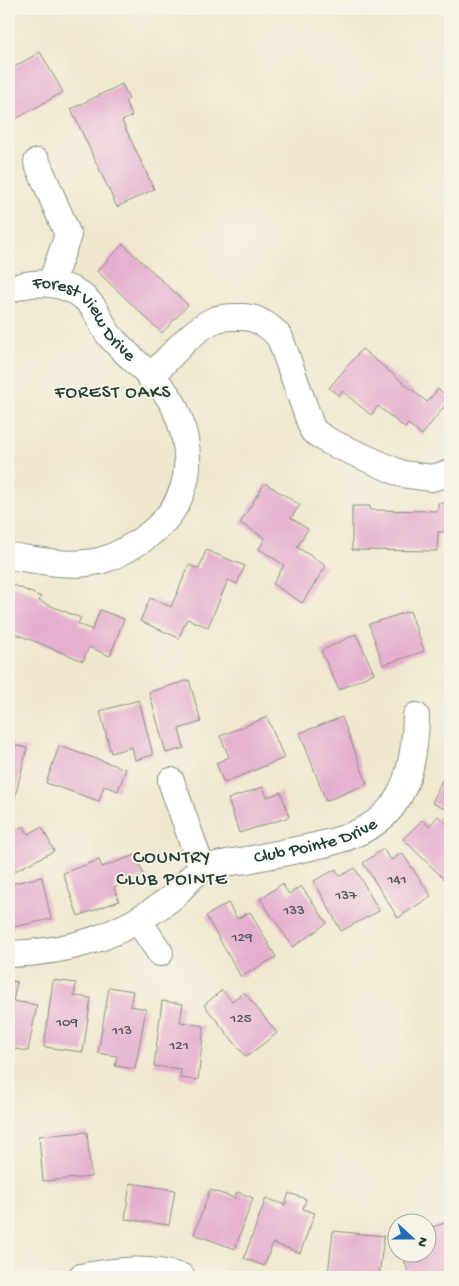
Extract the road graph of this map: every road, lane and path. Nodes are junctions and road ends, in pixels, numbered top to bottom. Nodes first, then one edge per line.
1 (37, 162) dead end
2 (51, 283) junction
3 (9, 290) edge
4 (150, 377) junction
5 (450, 473) edge
6 (9, 556) edge
7 (416, 716) dead end
8 (170, 781) dead end
9 (202, 869) junction
10 (138, 920) junction
11 (160, 953) dead end
12 (9, 954) edge
13 (81, 1277) edge
14 (182, 1277) edge

1 - 2 street
2 - 3 street, Forest View Drive
2 - 4 street, Forest View Drive
4 - 5 street
4 - 6 street, Forest View Drive
7 - 9 street, Club Pointe Drive
8 - 9 street
9 - 10 street
10 - 11 street
10 - 12 street
13 - 14 street

